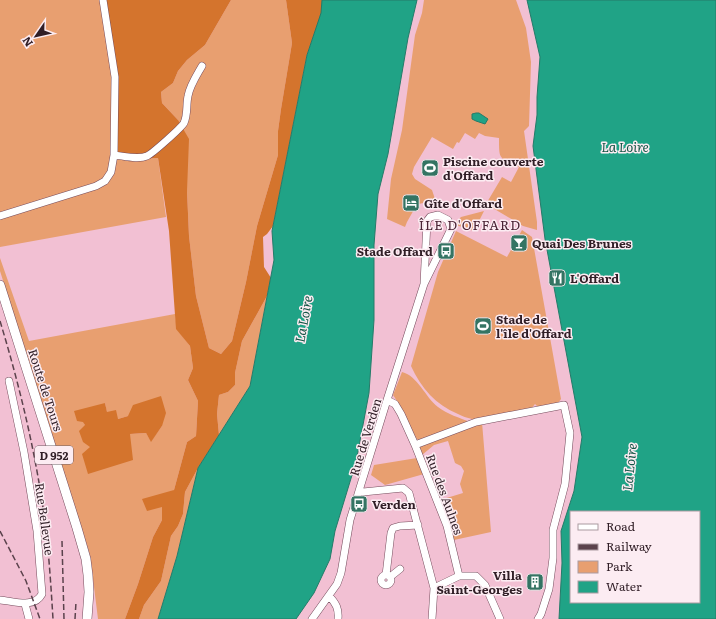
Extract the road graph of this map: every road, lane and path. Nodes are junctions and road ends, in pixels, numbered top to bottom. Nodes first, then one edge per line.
1 (102, 0) edge
2 (202, 66) dead end
3 (114, 155) junction
4 (0, 216) edge
5 (424, 284) junction
6 (0, 285) edge
7 (9, 381) dead end
8 (387, 400) junction
9 (415, 445) junction
10 (360, 491) junction
11 (418, 525) junction
12 (400, 569) dead end
13 (459, 576) junction
14 (434, 588) junction
15 (329, 596) junction
16 (0, 600) edge
17 (25, 604) junction
18 (29, 619) edge
19 (87, 619) edge
20 (312, 619) edge
21 (338, 619) edge
22 (432, 619) edge
23 (500, 619) edge
24 (538, 619) edge

1 - 3 street
2 - 3 street
3 - 4 street
5 - 5 street
5 - 8 street, Rue de Verden
6 - 19 main road, Route de Tours / D 952
7 - 17 street, Rue Bellevue
8 - 9 street, Rue des Aulnes
8 - 10 street, Rue de Verden
9 - 13 street, Rue des Aulnes
9 - 24 street
10 - 11 street
10 - 15 street, Rue de Verden
11 - 12 street
11 - 14 street
13 - 14 street
13 - 23 street
14 - 22 street
15 - 20 street, Rue de Verden
15 - 21 street
16 - 17 street
17 - 18 street

